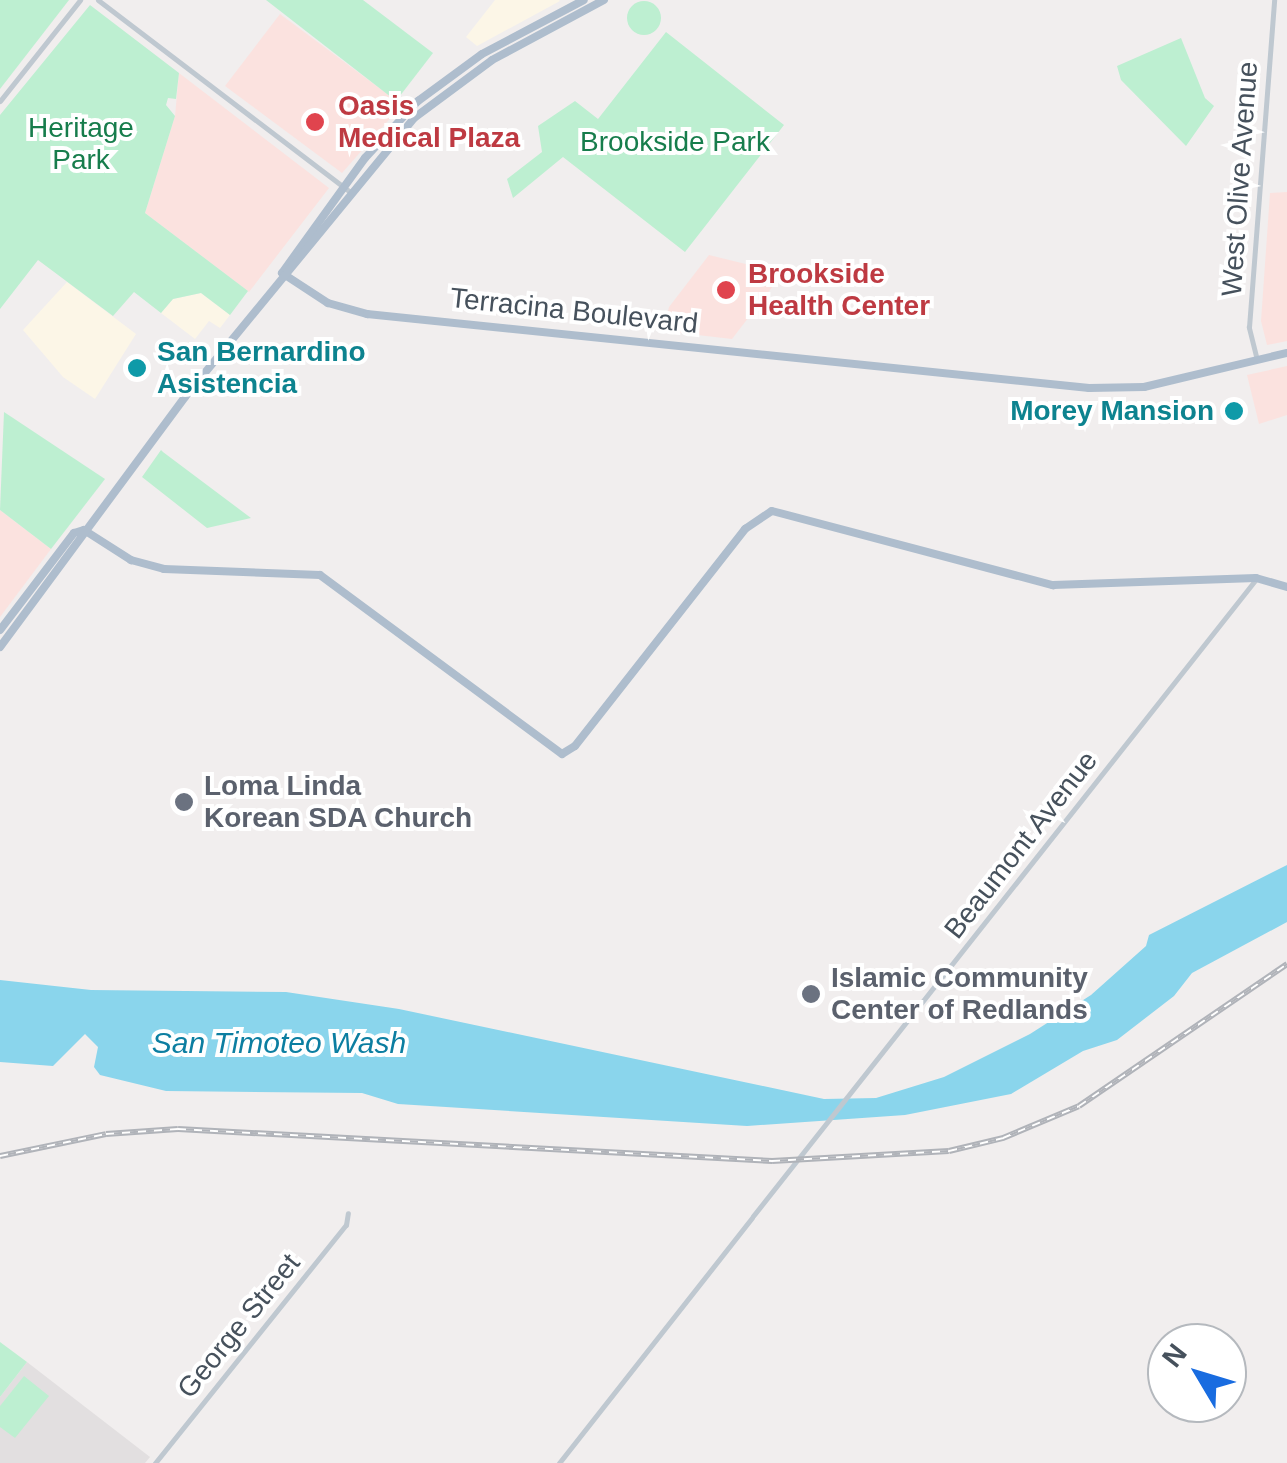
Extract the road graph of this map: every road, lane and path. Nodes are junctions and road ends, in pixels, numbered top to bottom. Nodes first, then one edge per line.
1 (80, 0) edge
2 (98, 0) edge
3 (584, 0) edge
4 (604, 0) edge
5 (1274, 0) edge
6 (0, 101) edge
7 (422, 105) junction
8 (347, 189) junction
9 (282, 273) junction
10 (1287, 353) edge
11 (1256, 360) junction
12 (84, 530) junction
13 (1256, 578) junction
14 (1287, 588) edge
15 (0, 630) edge
16 (0, 647) edge
17 (348, 1213) dead end
18 (156, 1463) edge
19 (560, 1463) edge

1 - 6 street
2 - 8 street
3 - 7 main road
4 - 7 main road
5 - 11 street, West Olive Avenue
7 - 8 main road
8 - 9 main road
9 - 11 main road, Terracina Boulevard
9 - 12 main road
10 - 11 main road, Terracina Boulevard
12 - 13 main road
12 - 15 main road
12 - 16 main road
13 - 14 main road
13 - 19 street, Beaumont Avenue
17 - 18 street, George Street

